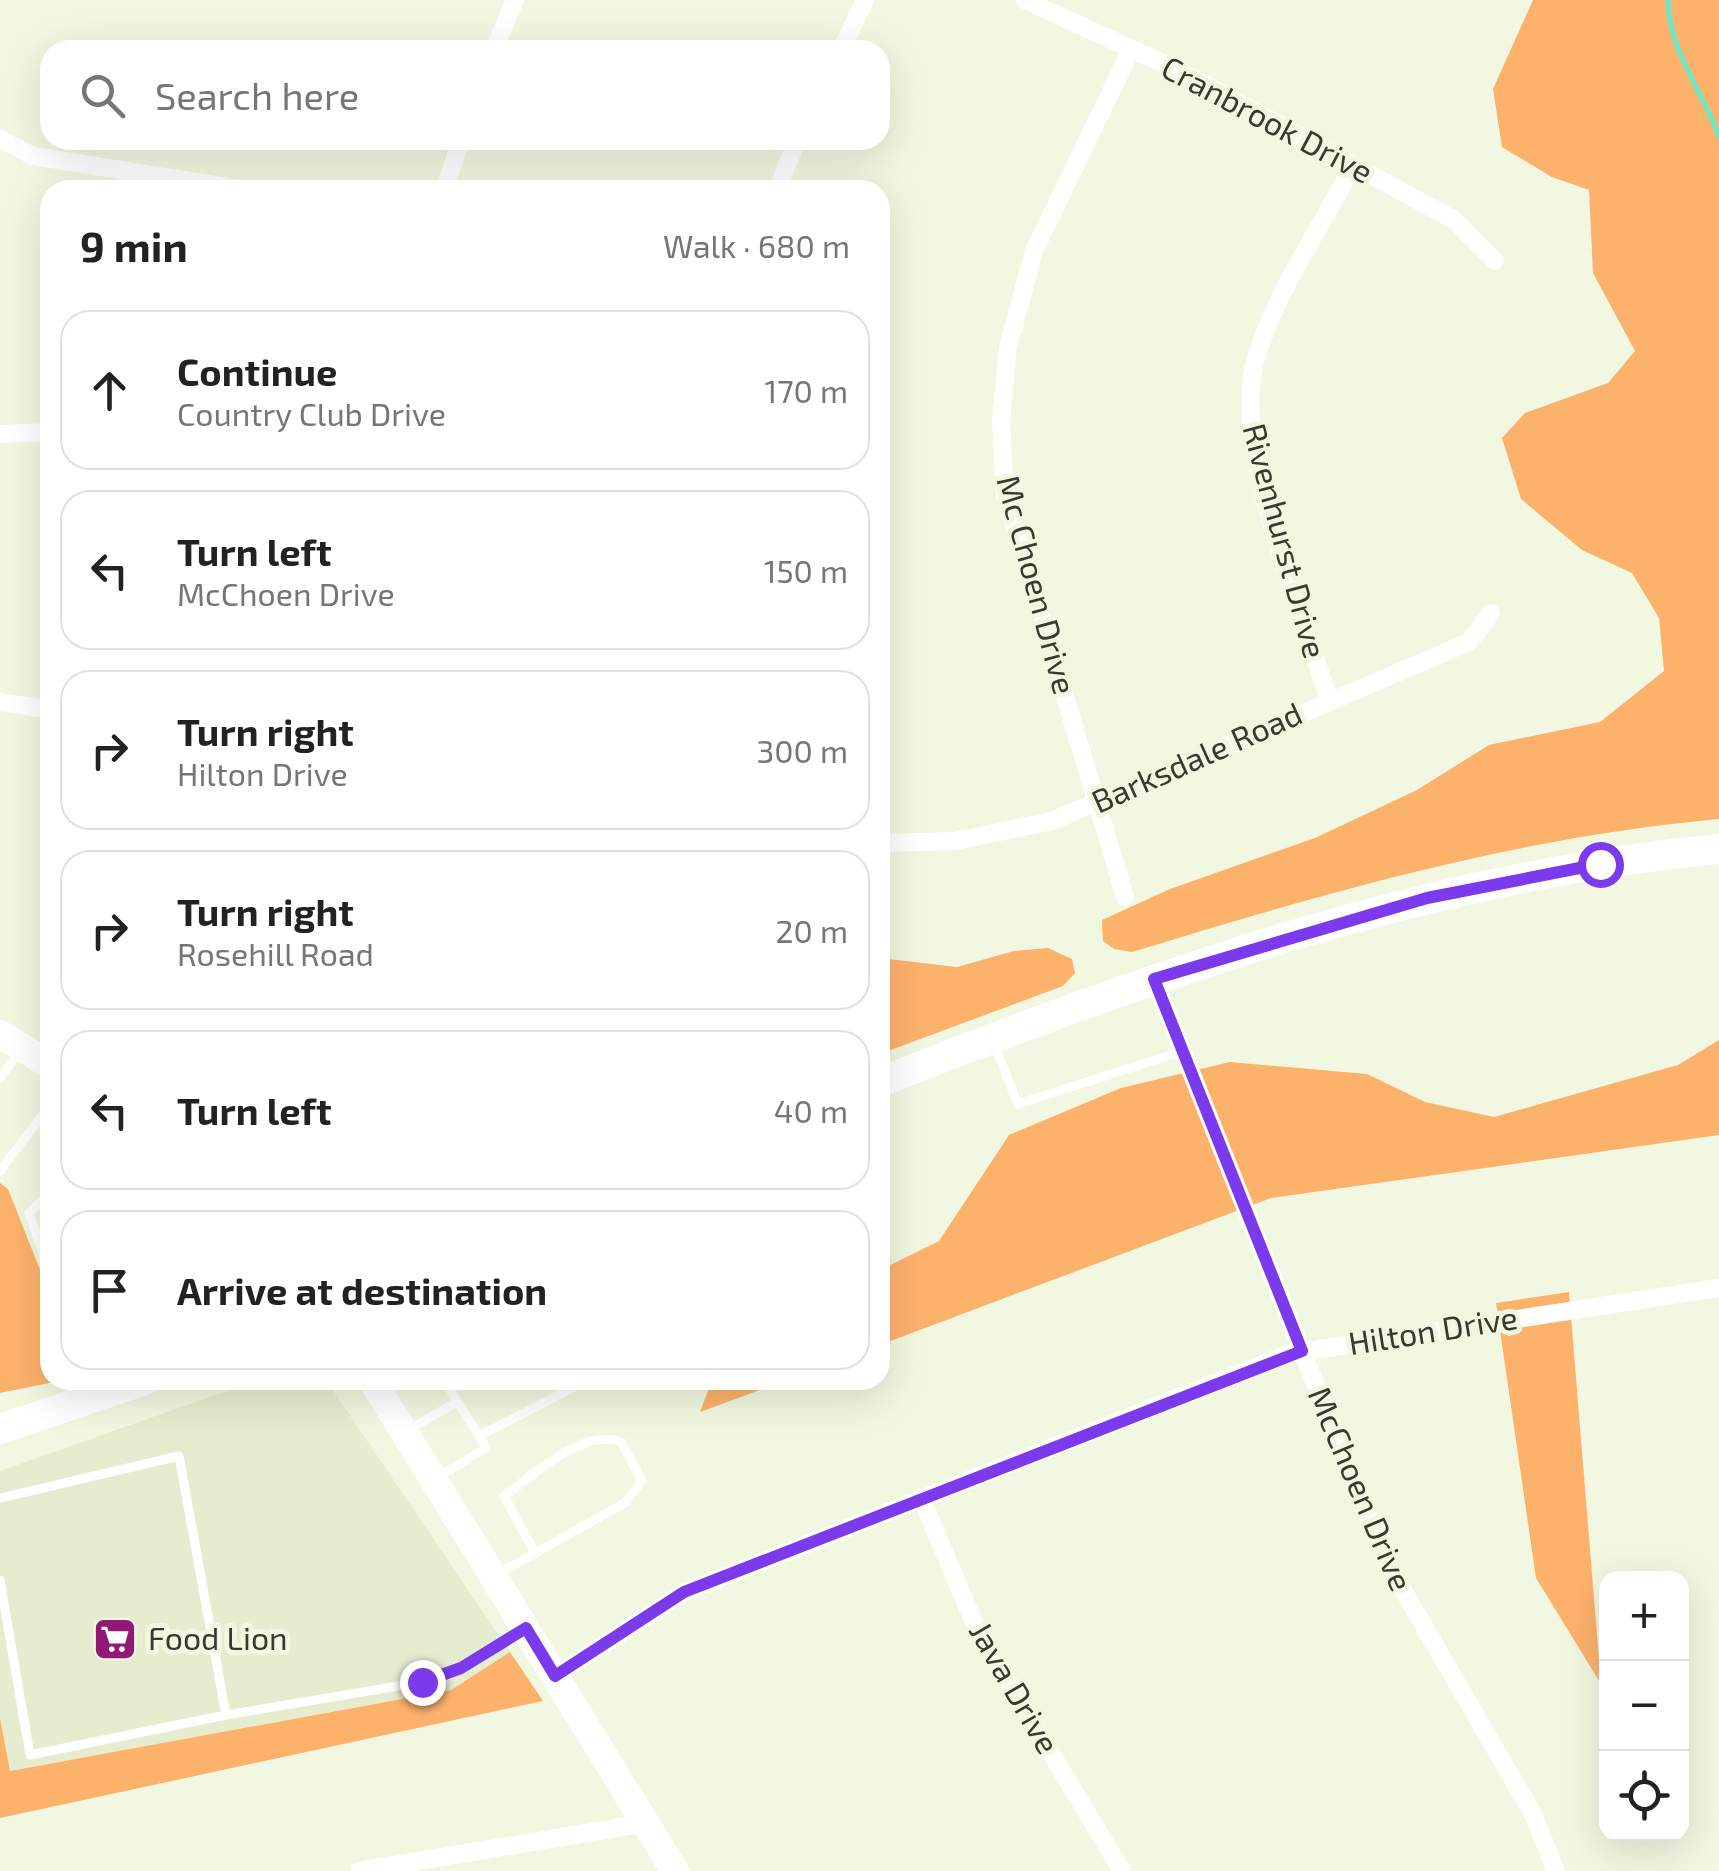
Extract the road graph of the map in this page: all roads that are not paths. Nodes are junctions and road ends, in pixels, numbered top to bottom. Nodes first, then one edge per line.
1 (515, 0) edge
2 (865, 0) edge
3 (1026, 0) edge
4 (498, 40) edge
5 (846, 40) edge
6 (1131, 50) junction
7 (0, 140) edge
8 (458, 150) edge
9 (793, 150) edge
10 (1353, 166) junction
11 (183, 180) edge
12 (447, 180) edge
13 (781, 180) edge
14 (1495, 261) dead end
15 (40, 432) edge
16 (0, 434) edge
17 (1491, 613) dead end
18 (1328, 700) junction
19 (0, 702) edge
20 (40, 708) edge
21 (1098, 803) junction
22 (890, 842) edge
23 (1719, 849) edge
24 (1126, 897) dead end
25 (1154, 979) junction
26 (991, 1038) junction
27 (11, 1041) edge
28 (1183, 1051) junction
29 (40, 1059) edge
30 (0, 1078) edge
31 (890, 1078) edge
32 (40, 1118) edge
33 (0, 1172) edge
34 (40, 1202) edge
35 (40, 1245) edge
36 (1719, 1288) edge
37 (1302, 1351) junction
38 (109, 1390) edge
39 (378, 1390) edge
40 (450, 1390) edge
41 (569, 1390) edge
42 (457, 1402) junction
43 (0, 1428) edge
44 (404, 1432) junction
45 (479, 1436) junction
46 (434, 1480) junction
47 (0, 1498) edge
48 (922, 1498) junction
49 (535, 1553) junction
50 (494, 1576) junction
51 (0, 1580) edge
52 (526, 1628) junction
53 (555, 1676) junction
54 (226, 1716) junction
55 (646, 1822) junction
56 (359, 1871) edge
57 (675, 1871) edge
58 (1122, 1871) edge
59 (1556, 1871) edge

1 - 4 street
2 - 5 street
3 - 6 street, Cranbrook Drive
6 - 10 street, Cranbrook Drive
6 - 21 street, Mc Choen Drive
7 - 11 street
8 - 12 street
9 - 13 street
10 - 14 street, Cranbrook Drive
10 - 18 street, Rivenhurst Drive
15 - 16 street
17 - 18 street, Barksdale Road
18 - 21 street, Barksdale Road
19 - 20 street
21 - 22 street, Barksdale Road
21 - 24 street, Mc Choen Drive
23 - 25 main road
25 - 26 main road
25 - 28 street, McChoen Drive
26 - 28 lane
26 - 31 main road
27 - 29 main road
27 - 30 lane
28 - 37 street, McChoen Drive
32 - 33 lane
34 - 35 lane
36 - 37 street, Hilton Drive
37 - 48 street, Hilton Drive
37 - 59 street, McChoen Drive
38 - 43 main road
39 - 44 main road
40 - 42 lane
41 - 45 lane
42 - 44 lane
42 - 45 lane
44 - 46 main road
45 - 46 lane
46 - 50 main road
47 - 54 lane
48 - 53 street, Hilton Drive
48 - 58 street, Java Drive
49 - 49 lane
49 - 50 lane
50 - 52 main road
51 - 54 lane
52 - 53 main road
52 - 54 lane
53 - 55 main road
55 - 56 street
55 - 57 main road

